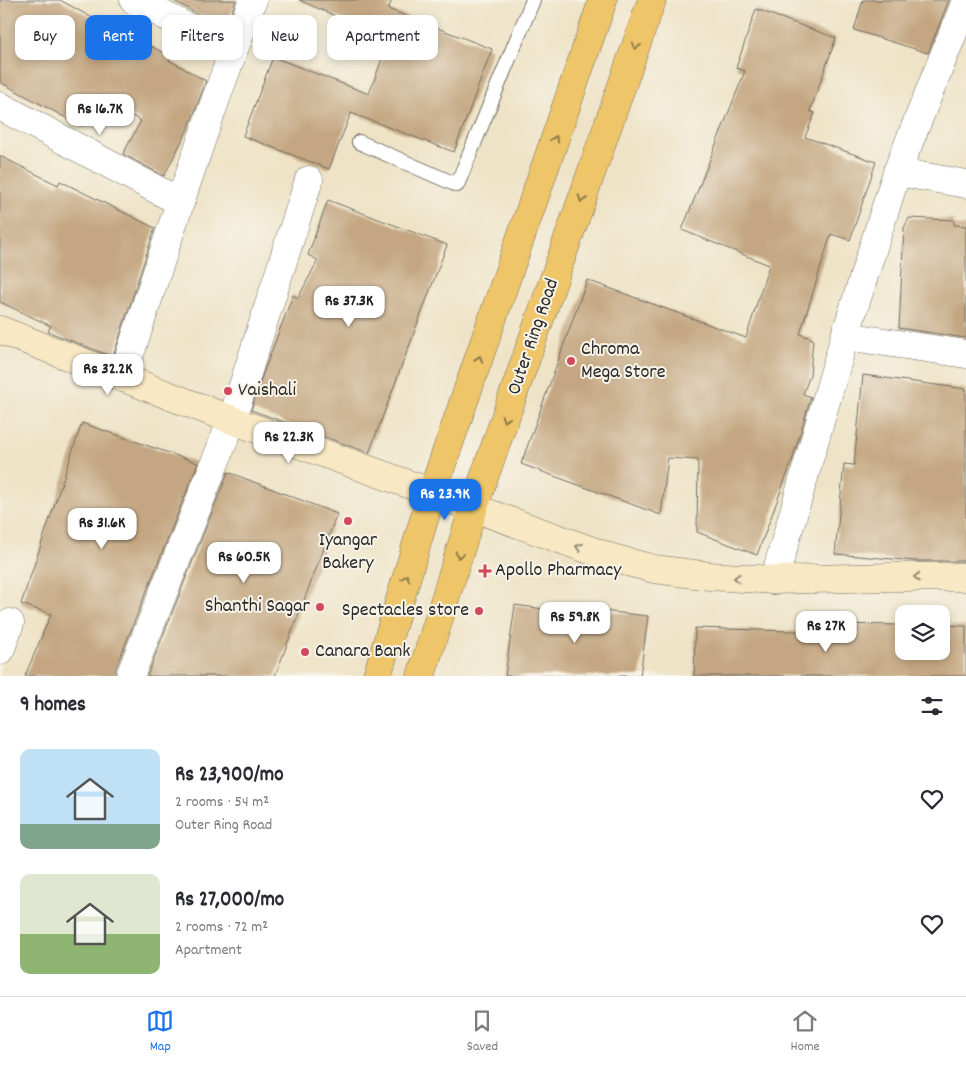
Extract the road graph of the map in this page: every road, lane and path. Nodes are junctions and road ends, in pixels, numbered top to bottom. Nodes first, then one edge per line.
1 (134, 0) edge
2 (253, 0) edge
3 (533, 0) edge
4 (603, 0) edge
5 (652, 0) edge
6 (966, 1) edge
7 (164, 15) edge
8 (243, 25) edge
9 (230, 60) edge
10 (0, 106) edge
11 (359, 142) dead end
12 (897, 172) junction
13 (309, 180) dead end
14 (966, 184) edge
15 (180, 202) junction
16 (0, 330) edge
17 (845, 336) junction
18 (966, 354) edge
19 (122, 378) junction
20 (232, 420) junction
21 (432, 493) junction
22 (474, 509) junction
23 (966, 577) edge
24 (774, 580) junction
25 (10, 623) dead end
26 (0, 651) edge
27 (130, 676) edge
28 (377, 676) edge
29 (421, 676) edge

1 - 7 street
2 - 8 street
3 - 11 lane
21 -> 4 highway
5 -> 22 highway, Outer Ring Road
6 - 12 street
9 - 15 street
10 - 15 street
12 - 14 street
12 - 17 street
13 - 20 street
15 - 19 street
16 - 19 street
17 - 18 street
17 - 24 street
19 - 20 street
20 - 21 street
20 - 27 street
21 - 22 street
28 -> 21 highway
24 -> 22 street
22 -> 29 highway, Outer Ring Road
23 -> 24 street
25 - 26 street

